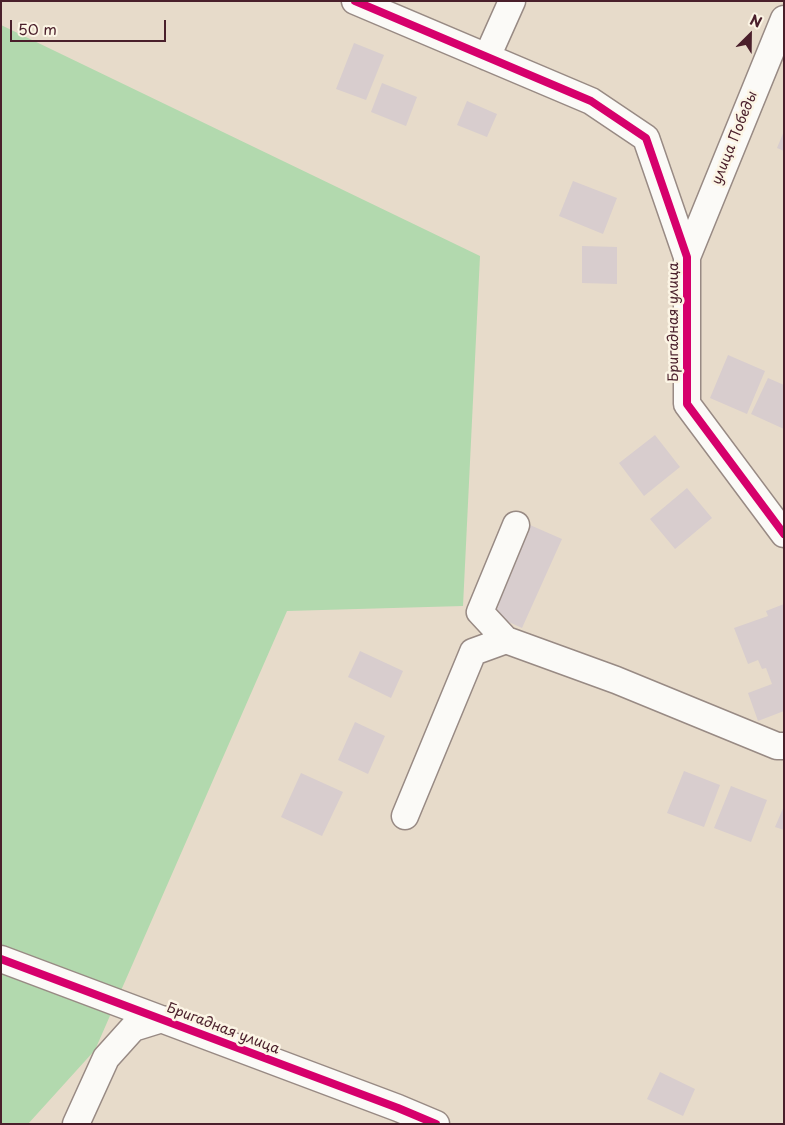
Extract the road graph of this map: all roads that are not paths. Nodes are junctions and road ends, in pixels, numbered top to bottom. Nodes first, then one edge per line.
1 (355, 1) edge
2 (512, 1) edge
3 (784, 19) edge
4 (487, 57) junction
5 (687, 257) junction
6 (516, 526) dead end
7 (784, 534) edge
8 (506, 640) junction
9 (784, 746) edge
10 (405, 816) dead end
11 (1, 959) edge
12 (162, 1019) junction
13 (76, 1124) edge
14 (436, 1124) edge

1 - 4 street, Бригадная улица
2 - 4 street
3 - 5 street, улица Победы
4 - 5 street, Бригадная улица
5 - 7 street, Бригадная улица
6 - 8 street
8 - 9 street
8 - 10 street
11 - 12 street, Бригадная улица
12 - 13 street
12 - 14 street, Бригадная улица

